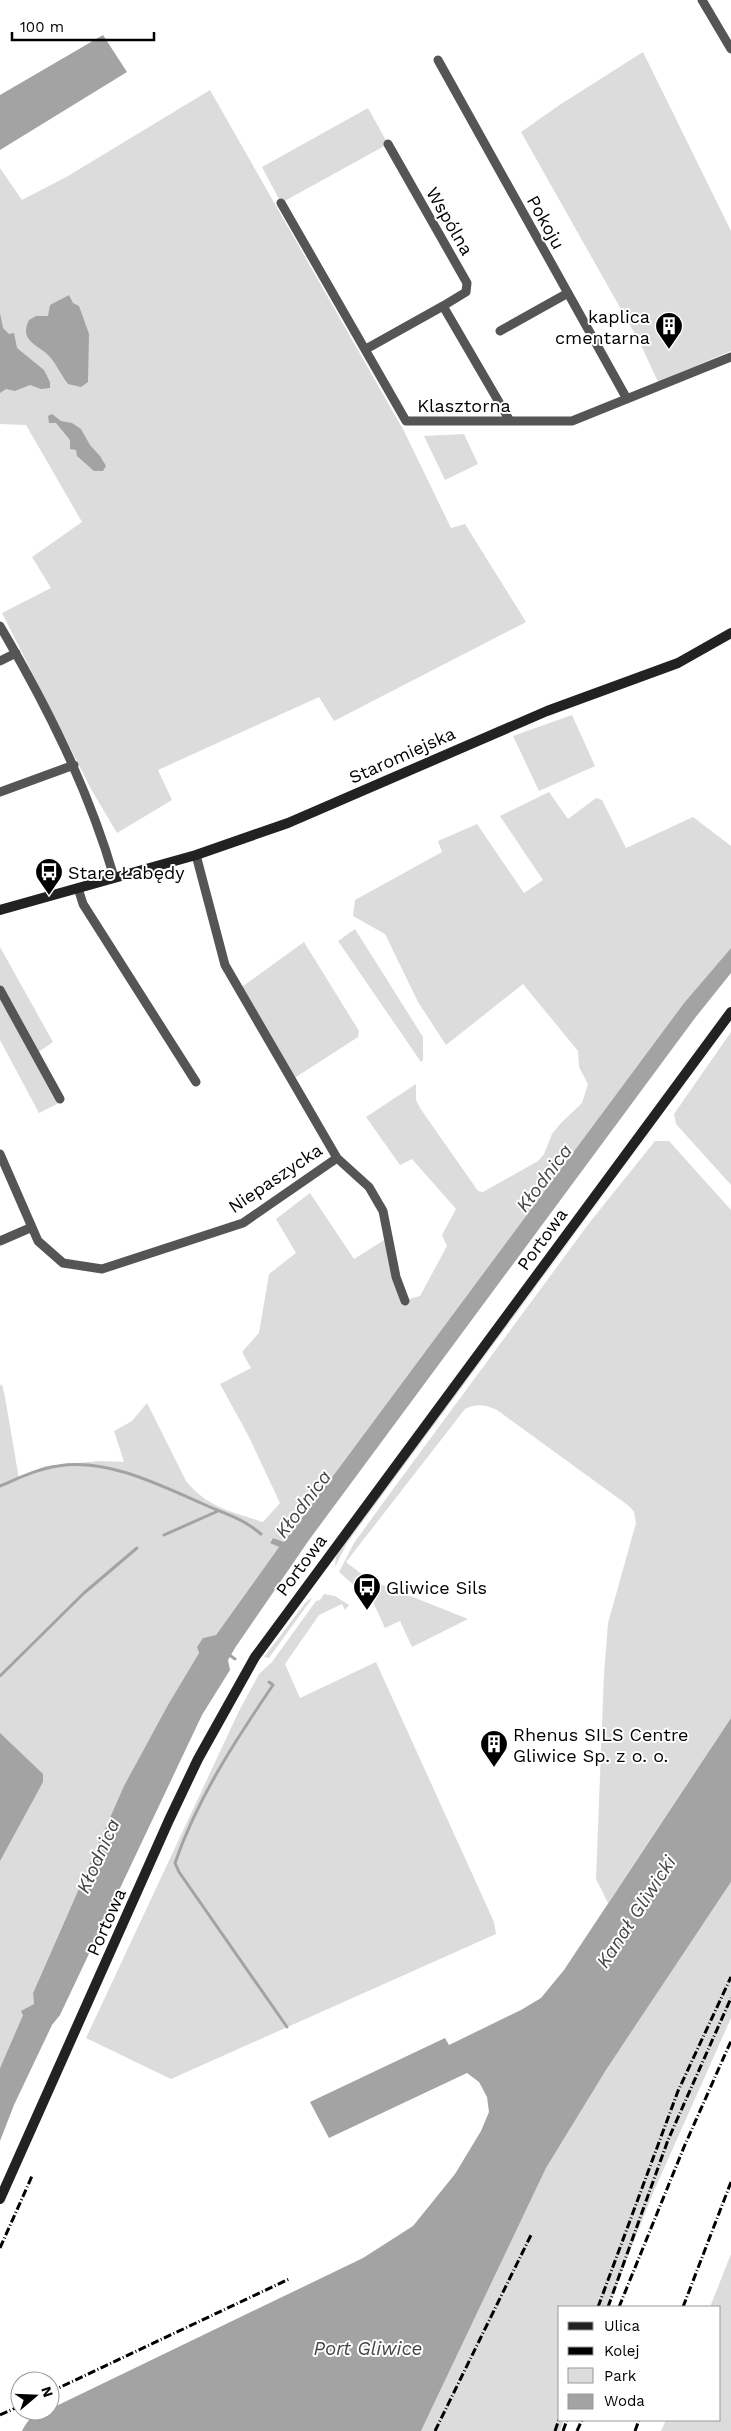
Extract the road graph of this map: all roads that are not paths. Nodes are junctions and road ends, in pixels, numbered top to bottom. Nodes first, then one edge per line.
1 (702, 0) edge
2 (731, 49) edge
3 (438, 60) dead end
4 (388, 144) dead end
5 (281, 203) dead end
6 (568, 293) junction
7 (443, 306) junction
8 (500, 331) dead end
9 (366, 349) junction
10 (731, 357) edge
11 (627, 399) junction
12 (510, 421) junction
13 (0, 626) edge
14 (731, 633) edge
15 (16, 653) junction
16 (0, 661) edge
17 (74, 765) junction
18 (0, 792) edge
19 (196, 855) junction
20 (114, 877) junction
21 (78, 888) junction
22 (0, 910) edge
23 (0, 990) edge
24 (731, 1012) edge
25 (196, 1082) dead end
26 (60, 1100) dead end
27 (0, 1154) edge
28 (337, 1158) junction
29 (30, 1228) junction
30 (0, 1241) edge
31 (405, 1300) dead end
32 (0, 2199) edge

1 - 2 street
3 - 6 street, Pokoju
4 - 7 street, Wspólna
5 - 9 street, Klasztorna
6 - 8 street
6 - 11 street, Pokoju
7 - 9 street, Wspólna
7 - 12 street
9 - 12 street, Klasztorna
10 - 11 street, Klasztorna
11 - 12 street, Klasztorna
13 - 15 street
14 - 19 street, Staromiejska
15 - 16 street
15 - 17 street
17 - 18 street
17 - 20 street
19 - 20 street, Staromiejska
19 - 28 street, Niepaszycka
20 - 21 street, Staromiejska
21 - 22 street, Staromiejska
21 - 25 street
23 - 26 street
24 - 32 street, Portowa
27 - 29 street, Niepaszycka
28 - 29 street, Niepaszycka
28 - 31 street
29 - 30 street

